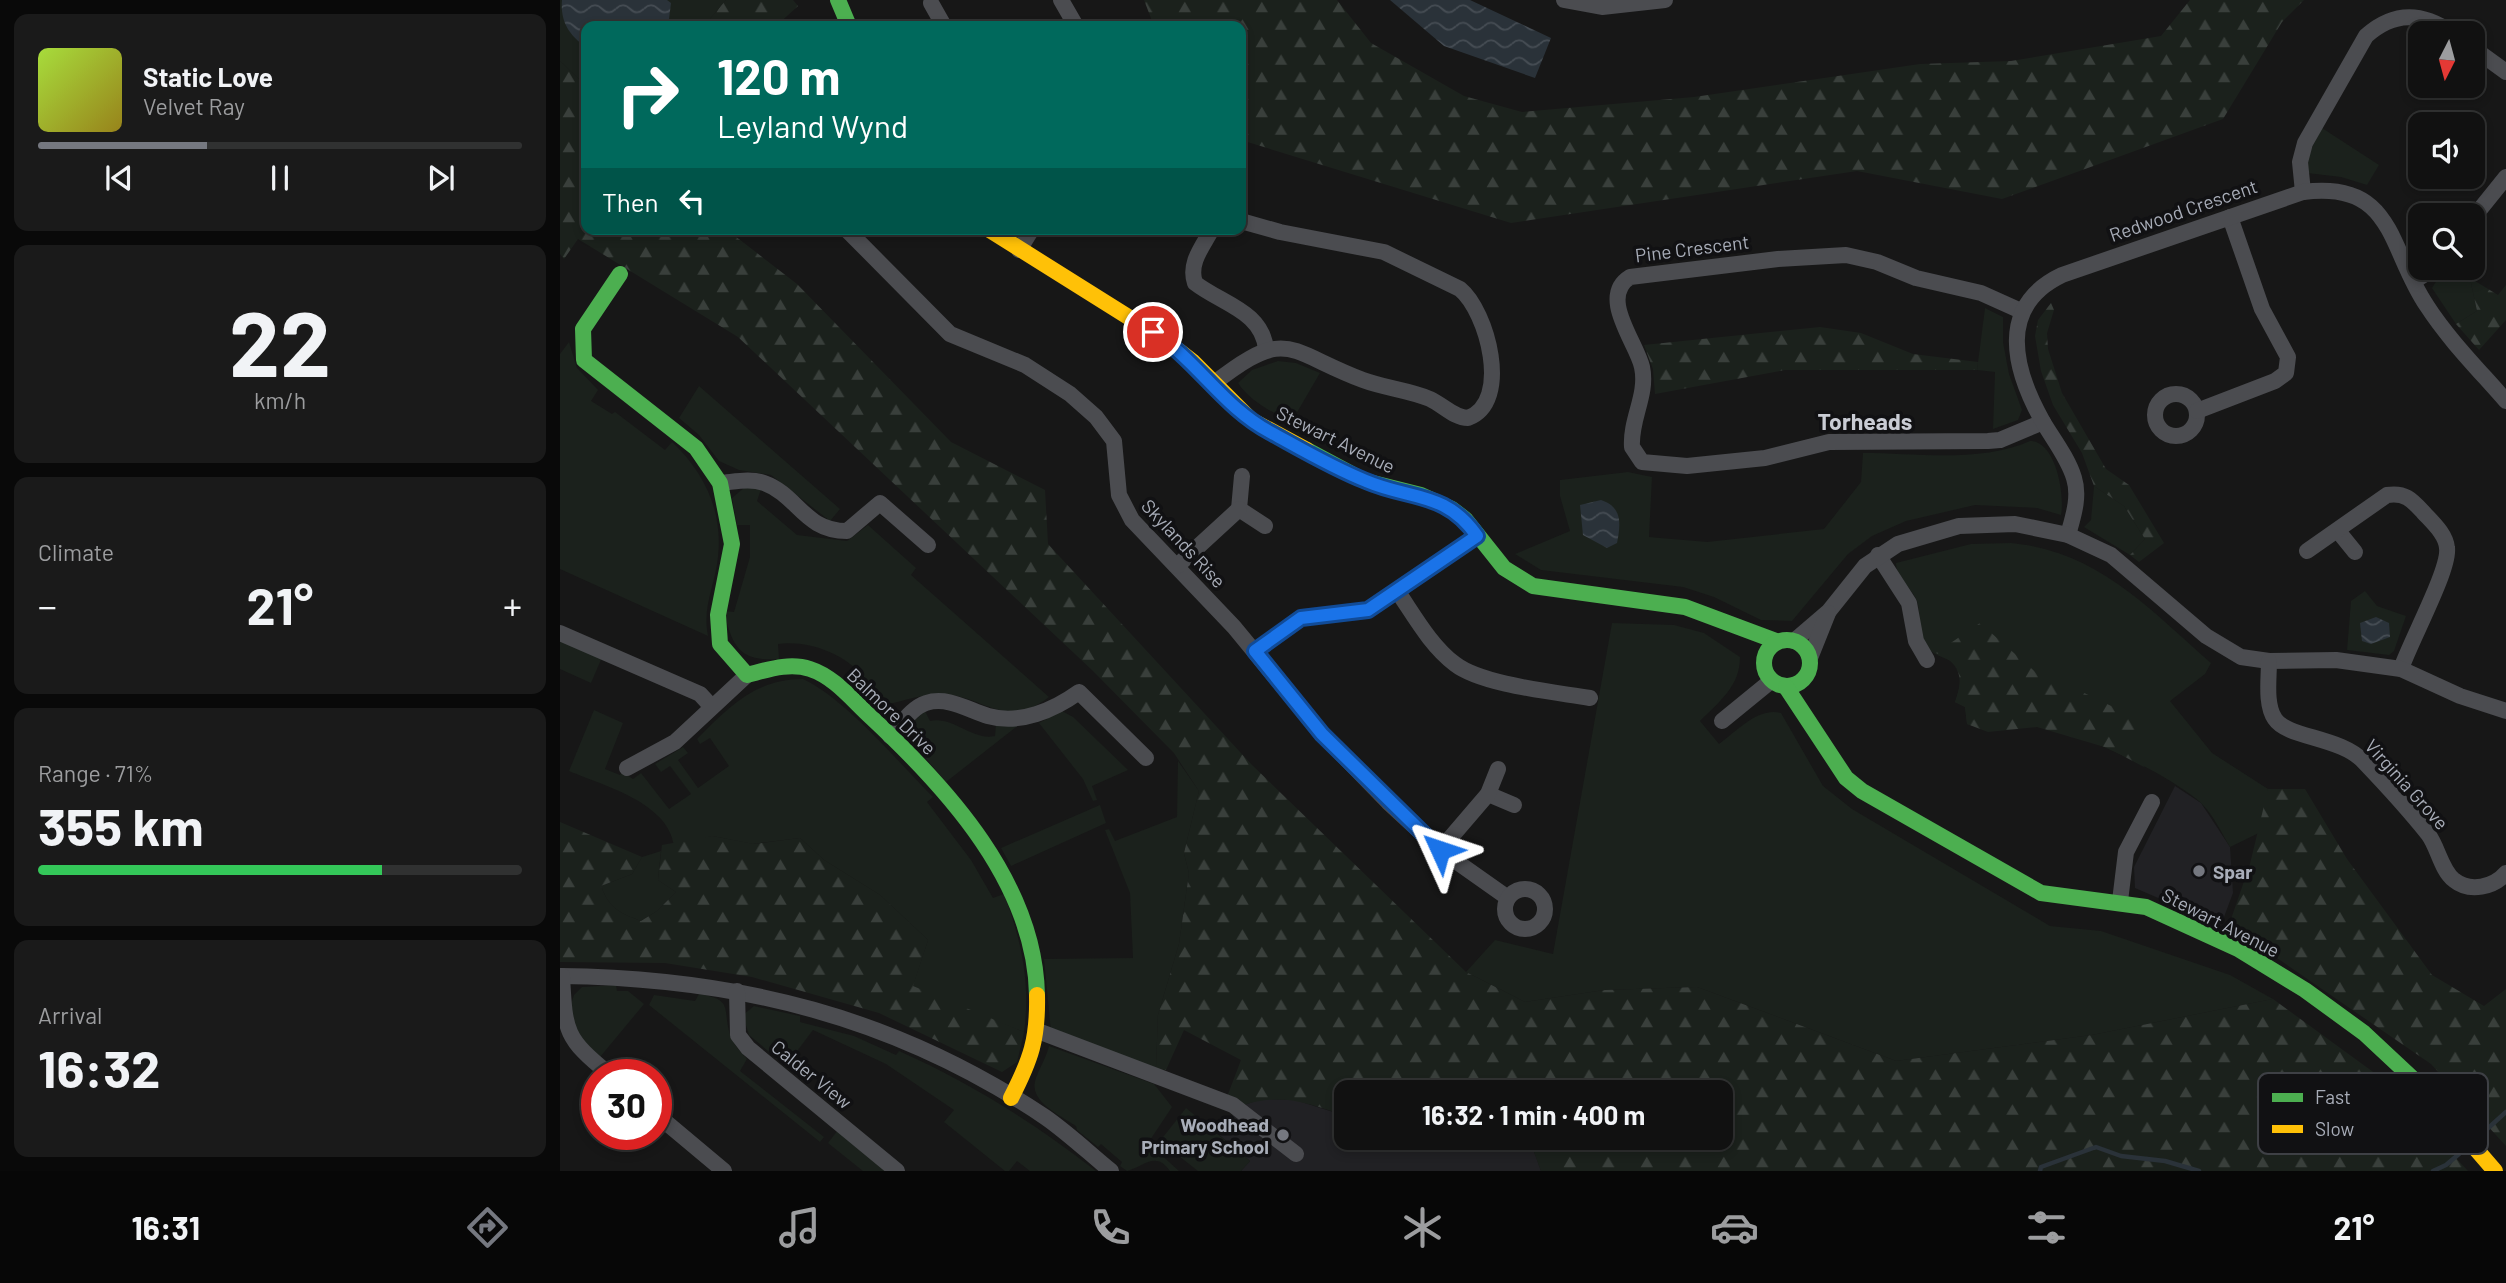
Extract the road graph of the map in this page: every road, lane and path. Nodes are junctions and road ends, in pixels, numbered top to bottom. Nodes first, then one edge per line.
1 (838, 0) edge
2 (1061, 0) edge
3 (1564, 0) edge
4 (1665, 0) edge
5 (931, 3) dead end
6 (847, 21) edge
7 (941, 21) edge
8 (1073, 21) edge
9 (2431, 21) edge
10 (2485, 57) edge
11 (2506, 72) edge
12 (2506, 177) edge
13 (2303, 192) junction
14 (2485, 203) edge
15 (2230, 217) junction
16 (1246, 222) edge
17 (852, 235) edge
18 (997, 235) edge
19 (1029, 235) edge
20 (1209, 235) edge
21 (1020, 250) junction
22 (620, 274) dead end
23 (2414, 281) joint
24 (2021, 311) junction
25 (1266, 349) junction
26 (1213, 384) junction
27 (2506, 401) edge
28 (2197, 411) dead end
29 (2043, 422) junction
30 (1242, 476) dead end
31 (720, 483) junction
32 (1239, 509) junction
33 (1265, 526) dead end
34 (2338, 531) junction
35 (1477, 536) junction
36 (2068, 536) junction
37 (928, 545) dead end
38 (2306, 551) dead end
39 (2355, 552) dead end
40 (1878, 555) junction
41 (1177, 566) junction
42 (1398, 592) junction
43 (1829, 611) junction
44 (1733, 626) junction
45 (560, 633) edge
46 (1776, 641) junction
47 (1794, 641) junction
48 (1255, 651) junction
49 (1927, 660) dead end
50 (2269, 661) junction
51 (1763, 663) junction
52 (1809, 665) junction
53 (2401, 669) junction
54 (747, 675) junction
55 (1779, 684) junction
56 (1590, 698) dead end
57 (710, 706) junction
58 (2506, 711) edge
59 (1722, 721) dead end
60 (891, 736) junction
61 (1821, 740) junction
62 (1146, 758) dead end
63 (627, 768) dead end
64 (1498, 769) dead end
65 (1488, 794) junction
66 (2152, 802) dead end
67 (1514, 805) dead end
68 (1440, 850) junction
69 (2506, 873) edge
70 (1508, 898) dead end
71 (2119, 901) junction
72 (561, 976) edge
73 (737, 991) junction
74 (1038, 1031) junction
75 (591, 1059) edge
76 (2406, 1073) edge
77 (1011, 1098) junction
78 (672, 1127) edge
79 (1296, 1154) dead end
80 (2480, 1154) edge
81 (724, 1171) edge
82 (897, 1171) edge
83 (1111, 1171) edge
84 (2495, 1171) edge

1 - 6 street
2 - 8 street
3 - 4 street
5 - 7 street
9 - 13 street
10 - 11 street
12 - 14 street
13 - 15 street, Redwood Crescent
13 - 23 street, Redwood Crescent
15 - 24 street, Redwood Crescent
15 - 28 street
16 - 25 street
17 - 41 street, Skylands Rise
18 - 21 street, Stewart Avenue
19 - 21 street
20 - 25 street
21 - 26 street, Stewart Avenue
22 - 31 street
23 - 27 street, Redwood Crescent
24 - 29 street
24 - 29 street, Pine Crescent
25 - 26 street
26 - 35 street, Stewart Avenue
29 - 36 street
30 - 32 street
31 - 37 street
31 - 54 street
32 - 33 street
32 - 41 street
34 - 38 street
34 - 39 street
34 - 53 street
35 - 42 street
35 - 44 street, Stewart Avenue
36 - 40 street
36 - 50 street
40 - 43 street
40 - 49 street
41 - 48 street, Skylands Rise
42 - 48 street
42 - 56 street
43 - 47 street
43 - 52 street
44 - 46 street, Stewart Avenue
44 - 51 street, Stewart Avenue
45 - 57 street
46 - 47 street
46 - 51 street
47 - 52 street
48 - 68 street, Skylands Rise
50 - 53 street
50 - 69 street, Virginia Grove
51 - 55 street
52 - 55 street
52 - 61 street, Stewart Avenue
53 - 58 street
54 - 57 street
54 - 60 street, Balmore Drive
55 - 59 street
55 - 61 street, Stewart Avenue
57 - 63 street
60 - 62 street
60 - 74 street, Balmore Drive
61 - 71 street, Stewart Avenue
64 - 65 street
65 - 67 street
65 - 68 street
66 - 71 street
68 - 70 street, Skylands Rise
71 - 76 street, Stewart Avenue
72 - 73 street
72 - 75 street
73 - 77 street
73 - 82 street, Calder View
74 - 77 street, Balmore Drive
74 - 79 street
77 - 83 street
78 - 81 street
80 - 84 street, Stewart Avenue

